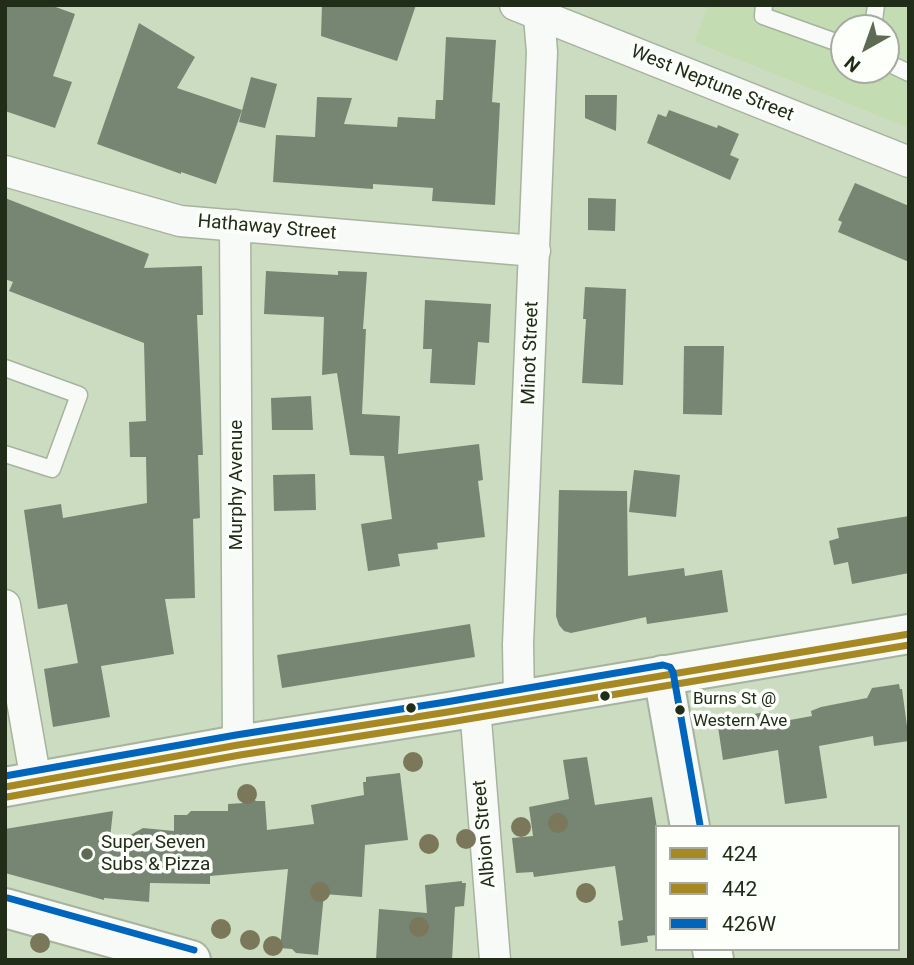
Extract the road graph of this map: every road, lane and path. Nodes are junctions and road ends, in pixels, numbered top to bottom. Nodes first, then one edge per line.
1 (531, 9) edge
2 (764, 10) edge
3 (830, 39) edge
4 (909, 162) edge
5 (5, 171) edge
6 (235, 225) junction
7 (535, 251) junction
8 (5, 368) edge
9 (5, 454) edge
10 (5, 605) edge
11 (909, 634) edge
12 (663, 675) junction
13 (519, 700) junction
14 (475, 707) junction
15 (238, 745) junction
16 (20, 784) edge
17 (690, 825) edge
18 (5, 908) edge
19 (191, 960) edge
20 (495, 960) edge

1 - 4 street, West Neptune Street
1 - 7 street, Minot Street
2 - 3 lane
5 - 6 street, Hathaway Street
6 - 7 street, Hathaway Street
6 - 15 street, Murphy Avenue
7 - 13 street, Minot Street
8 - 9 lane
10 - 16 street
11 - 12 main road
12 - 13 main road
12 - 17 main road
13 - 14 main road
14 - 15 main road
14 - 20 street, Albion Street
15 - 16 main road
18 - 19 main road

